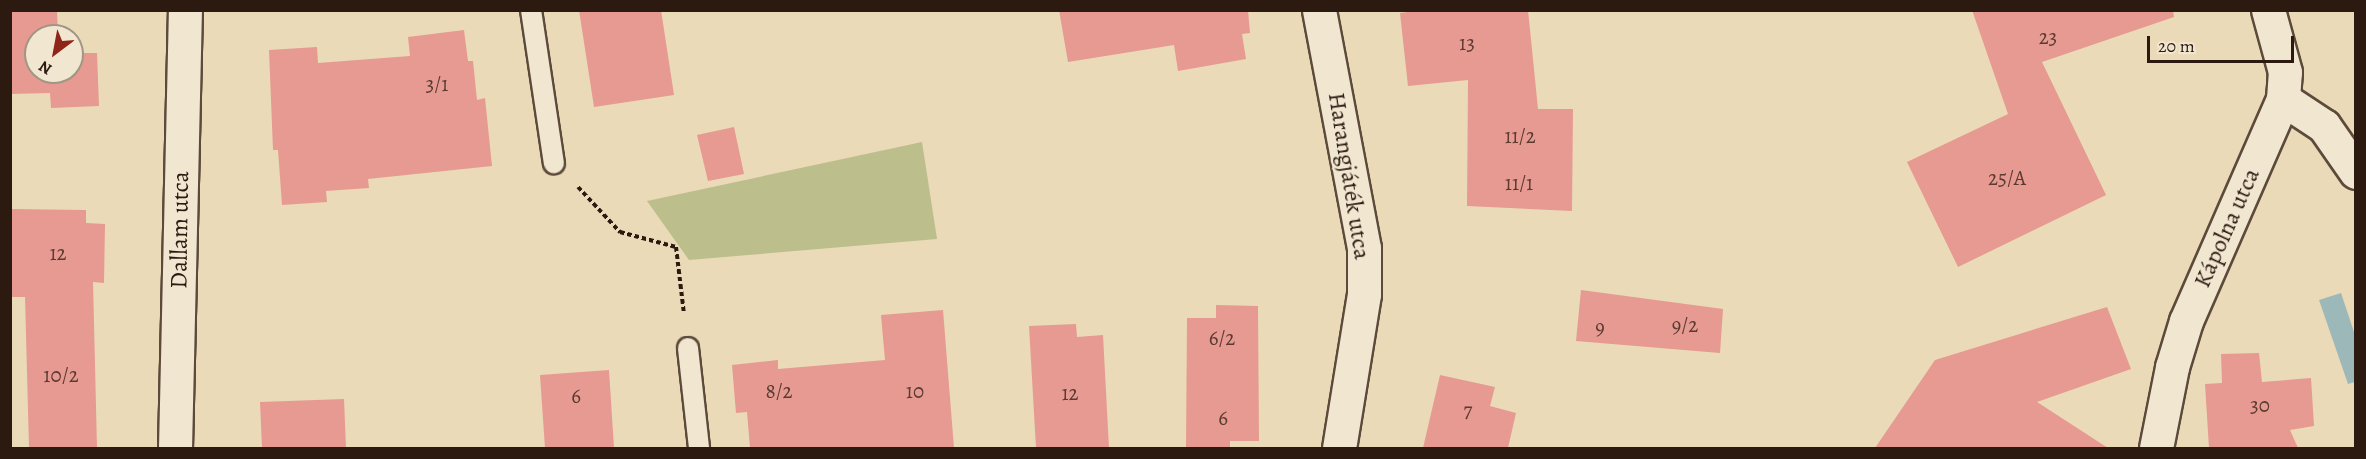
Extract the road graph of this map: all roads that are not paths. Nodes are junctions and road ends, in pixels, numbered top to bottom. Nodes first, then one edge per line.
1 (185, 10) edge
2 (531, 10) edge
3 (1319, 10) edge
4 (2268, 10) edge
5 (2283, 99) junction
6 (554, 163) road end
7 (2355, 172) edge
8 (688, 348) road end
9 (175, 448) edge
10 (699, 448) edge
11 (1339, 448) edge
12 (2156, 448) edge

1 - 9 street, Dallam utca
2 - 6 lane
3 - 11 street, Harangjáték utca
4 - 5 street, Kápolna utca
5 - 7 street
5 - 12 street, Kápolna utca
8 - 10 lane

